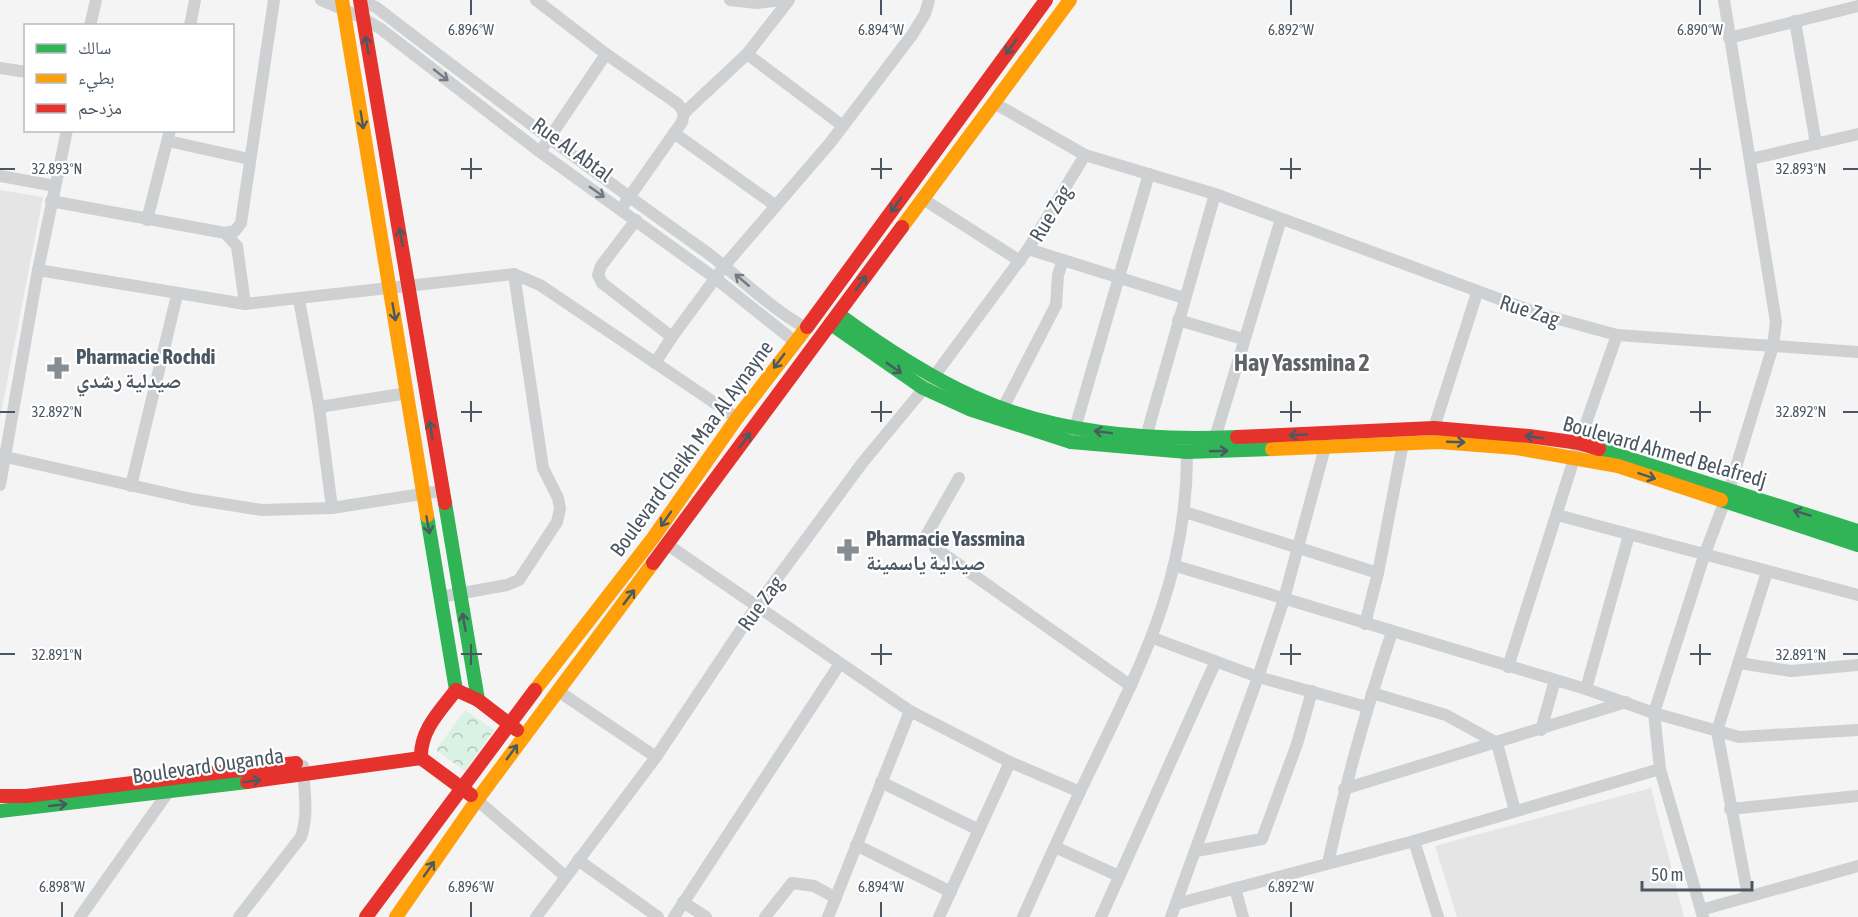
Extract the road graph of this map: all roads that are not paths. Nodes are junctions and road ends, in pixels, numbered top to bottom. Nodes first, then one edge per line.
1 (96, 0) edge
2 (195, 0) edge
3 (274, 0) edge
4 (321, 0) edge
5 (361, 0) edge
6 (536, 0) edge
7 (730, 0) edge
8 (781, 0) edge
9 (789, 0) edge
10 (929, 0) edge
11 (1046, 0) edge
12 (1070, 0) edge
13 (1724, 0) edge
14 (343, 5) edge
15 (1858, 6) edge
16 (363, 18) junction
17 (1795, 21) junction
18 (90, 24) edge
19 (190, 24) edge
20 (1729, 38) junction
21 (606, 54) junction
22 (747, 54) junction
23 (0, 68) edge
24 (24, 72) edge
25 (994, 104) junction
26 (684, 113) junction
27 (843, 126) junction
28 (67, 132) edge
29 (674, 133) junction
30 (1858, 134) edge
31 (169, 136) edge
32 (549, 140) junction
33 (1816, 144) junction
34 (540, 152) junction
35 (1086, 155) junction
36 (249, 159) junction
37 (1751, 159) junction
38 (1149, 174) junction
39 (0, 176) edge
40 (55, 186) junction
41 (1215, 195) junction
42 (629, 197) junction
43 (923, 199) junction
44 (51, 201) junction
45 (776, 206) junction
46 (621, 209) junction
47 (636, 219) junction
48 (1281, 219) junction
49 (147, 220) junction
50 (225, 233) junction
51 (1028, 249) junction
52 (1063, 260) junction
53 (1020, 261) junction
54 (725, 265) junction
55 (38, 270) junction
56 (514, 274) junction
57 (1118, 276) junction
58 (715, 278) junction
59 (409, 286) junction
60 (390, 289) junction
61 (1477, 293) junction
62 (177, 295) junction
63 (1184, 298) junction
64 (299, 300) junction
65 (245, 303) junction
66 (835, 319) junction
67 (1178, 320) junction
68 (807, 328) junction
69 (1617, 335) junction
70 (672, 337) junction
71 (1243, 339) junction
72 (794, 341) junction
73 (1773, 345) junction
74 (1858, 352) edge
75 (655, 363) junction
76 (935, 375) junction
77 (923, 388) junction
78 (408, 393) junction
79 (319, 407) junction
80 (1003, 408) junction
81 (737, 418) junction
82 (1075, 427) junction
83 (1434, 428) junction
84 (1329, 433) junction
85 (1146, 437) junction
86 (1215, 438) junction
87 (1071, 442) junction
88 (1429, 442) junction
89 (1403, 443) junction
90 (1187, 445) junction
91 (1324, 447) junction
92 (1577, 450) junction
93 (6, 457) junction
94 (959, 478) dead end
95 (0, 485) edge
96 (131, 486) junction
97 (441, 491) junction
98 (423, 494) junction
99 (1727, 496) junction
100 (332, 508) junction
101 (1185, 512) junction
102 (1557, 515) junction
103 (1858, 531) edge
104 (1629, 535) junction
105 (923, 541) dead end
106 (668, 545) junction
107 (1858, 545) edge
108 (1298, 546) junction
109 (935, 548) dead end
110 (1704, 556) junction
111 (1176, 566) junction
112 (1767, 572) junction
113 (1378, 573) junction
114 (459, 595) junction
115 (1858, 595) edge
116 (440, 597) junction
117 (1284, 599) junction
118 (756, 608) junction
119 (1365, 624) junction
120 (1392, 633) junction
121 (1153, 638) junction
122 (1215, 663) junction
123 (1739, 663) junction
124 (839, 665) junction
125 (1858, 665) edge
126 (1508, 667) junction
127 (1258, 677) junction
128 (1555, 680) junction
129 (1131, 686) junction
130 (1586, 688) junction
131 (456, 690) junction
132 (558, 691) junction
133 (1312, 692) junction
134 (1372, 693) junction
135 (478, 700) junction
136 (1626, 702) junction
137 (1367, 707) junction
138 (910, 711) junction
139 (1654, 713) junction
140 (508, 725) junction
141 (1541, 730) junction
142 (1858, 730) edge
143 (1717, 731) junction
144 (525, 735) junction
145 (1497, 743) junction
146 (423, 757) junction
147 (656, 757) junction
148 (1010, 762) junction
149 (303, 767) junction
150 (1660, 769) junction
151 (175, 778) junction
152 (881, 782) junction
153 (463, 788) junction
154 (1344, 789) junction
155 (1080, 792) junction
156 (169, 793) junction
157 (1858, 795) edge
158 (0, 796) edge
159 (477, 800) junction
160 (1730, 809) junction
161 (0, 811) edge
162 (1515, 811) junction
163 (979, 830) junction
164 (1414, 841) junction
165 (856, 845) junction
166 (1055, 847) junction
167 (1196, 851) junction
168 (578, 860) junction
169 (1328, 863) junction
170 (1858, 866) edge
171 (565, 876) junction
172 (1119, 876) junction
173 (1235, 888) junction
174 (951, 892) junction
175 (1748, 896) junction
176 (836, 898) junction
177 (683, 902) junction
178 (1176, 904) junction
179 (1702, 914) edge
180 (80, 917) edge
181 (239, 917) edge
182 (366, 917) edge
183 (396, 917) edge
184 (536, 917) edge
185 (658, 917) edge
186 (674, 917) edge
187 (706, 917) edge
188 (765, 917) edge
189 (828, 917) edge
190 (939, 917) edge
191 (1023, 917) edge
192 (1101, 917) edge
193 (1171, 917) edge
194 (1243, 917) edge
195 (1438, 917) edge

1 - 18 street
2 - 19 street
3 - 36 street
4 - 14 street, Rue Al Abtal
5 - 16 street
5 - 32 street, Rue Al Abtal
6 - 21 street
7 - 8 street
9 - 22 street
10 - 27 street
11 -> 68 street, Boulevard Cheikh Maa Al Aynayne
12 - 25 street, Boulevard Cheikh Maa Al Aynayne
13 - 20 street
14 - 16 street, Rue Al Abtal
14 -> 60 street
15 - 17 street
16 -> 34 street, Rue Al Abtal
59 -> 16 street
17 - 20 street
17 - 33 street
20 - 37 street
21 - 26 street
21 - 32 street
22 - 26 street
22 - 27 street
23 - 24 street
25 - 35 street
25 - 43 street, Boulevard Cheikh Maa Al Aynayne
26 - 29 street
27 - 45 street
28 - 40 street
29 - 42 street
29 - 45 street
30 - 33 street
31 - 36 street
31 - 49 street
32 - 34 street
32 - 42 street, Rue Al Abtal
33 - 37 street
34 -> 46 street, Rue Al Abtal
35 - 38 street, Rue Zag
35 - 51 street, Rue Zag
36 - 50 street
37 - 73 street
38 - 41 street, Rue Zag
38 - 57 street
39 - 40 street
40 - 44 street
41 - 48 street, Rue Zag
41 - 63 street
42 - 46 street
42 - 54 street, Rue Al Abtal
43 - 53 street
66 -> 43 street, Boulevard Cheikh Maa Al Aynayne
44 - 49 street
44 - 55 street
45 - 54 street
46 - 47 street, Rue Al Abtal
47 - 58 street, Rue Al Abtal
47 - 70 street
48 - 61 street, Rue Zag
48 - 71 street
49 - 50 street
50 - 65 street
51 - 52 street
51 - 53 street, Rue Zag
52 - 57 street
52 - 80 street
53 - 76 street, Rue Zag
54 - 58 street
68 -> 54 street, Rue Al Abtal
55 - 62 street
55 - 93 street
56 - 59 street
56 - 75 street
56 - 114 street
57 - 63 street
57 - 82 street
58 - 70 street
58 - 72 street, Rue Al Abtal
59 - 60 street
97 -> 59 street
60 - 64 street
60 -> 78 street
61 - 69 street, Rue Zag
61 - 83 street
62 - 65 street
62 - 96 street
63 - 67 street
64 - 65 street
64 - 79 street
66 - 76 street, Boulevard Ahmed Belafredj
66 -> 77 street, Boulevard Ahmed Belafredj
106 -> 66 street, Boulevard Cheikh Maa Al Aynayne
67 - 71 street
67 - 85 street
68 - 72 street, Boulevard Cheikh Maa Al Aynayne
69 - 73 street, Rue Zag
69 - 92 street
70 - 75 street
71 - 86 street
72 -> 81 street, Boulevard Cheikh Maa Al Aynayne
73 - 74 street, Rue Zag
73 - 99 street
75 - 81 street
76 - 77 street, Rue Zag
76 - 80 street, Boulevard Ahmed Belafredj
77 - 87 street, Boulevard Ahmed Belafredj
77 - 118 street, Rue Zag
78 - 79 street
78 - 98 street
79 - 100 street
80 - 82 street, Boulevard Ahmed Belafredj
81 -> 140 street, Boulevard Cheikh Maa Al Aynayne
85 -> 82 street, Boulevard Ahmed Belafredj
82 - 87 street
83 - 84 street, Boulevard Ahmed Belafredj
83 - 88 street
92 -> 83 street, Boulevard Ahmed Belafredj
84 -> 86 street, Boulevard Ahmed Belafredj
84 - 91 street
85 - 90 street, Boulevard Ahmed Belafredj
86 - 90 street, Boulevard Ahmed Belafredj
87 - 90 street, Boulevard Ahmed Belafredj
88 - 89 street, Boulevard Ahmed Belafredj
88 -> 92 street, Boulevard Ahmed Belafredj
89 - 91 street, Boulevard Ahmed Belafredj
89 - 113 street
90 -> 91 street, Boulevard Ahmed Belafredj
90 - 101 street
91 - 108 street
92 - 99 street, Boulevard Ahmed Belafredj
92 - 102 street
93 - 95 street
93 - 96 street
94 - 105 street
96 - 100 street
97 - 98 street
97 - 114 street
98 - 100 street
98 -> 116 street
103 -> 99 street, Boulevard Ahmed Belafredj
99 - 107 street, Boulevard Ahmed Belafredj
99 - 110 street
101 - 108 street
101 - 111 street
102 - 104 street
102 - 126 street
104 - 110 street
104 - 130 street
106 - 118 street
132 -> 106 street, Boulevard Cheikh Maa Al Aynayne
108 - 113 street
108 - 117 street
109 - 129 street
110 - 112 street
110 - 139 street
111 - 117 street
111 - 121 street
112 - 115 street
112 - 123 street
113 - 119 street
114 - 116 street
135 -> 114 street
116 - 131 street
117 - 119 street
117 - 127 street
118 - 124 street
118 - 147 street, Rue Zag
119 - 120 street
120 - 126 street
120 - 134 street
121 - 122 street
121 - 129 street
122 - 127 street
122 - 172 street
123 - 125 street
123 - 143 street
124 - 138 street
124 - 177 street
126 - 128 street
127 - 133 street
127 - 167 street
128 - 130 street
128 - 141 street
129 - 155 street
130 - 136 street
131 - 135 street
131 - 146 street
132 - 144 street, Boulevard Cheikh Maa Al Aynayne
132 - 147 street
133 - 137 street
133 - 167 street
134 - 137 street
134 - 145 street
135 - 140 street
136 - 139 street
136 - 141 street
137 - 154 street
138 - 148 street
138 - 152 street
139 - 143 street
139 - 150 street
140 - 144 street
140 - 153 street, Boulevard Cheikh Maa Al Aynayne
141 - 145 street
142 - 143 street
143 - 160 street
159 -> 144 street, Boulevard Cheikh Maa Al Aynayne
145 - 154 street
145 - 162 street
146 - 149 street, Boulevard Ouganda
146 - 153 street
147 - 168 street, Rue Zag
148 - 155 street
148 - 163 street
149 - 151 street, Boulevard Ouganda
156 -> 149 street, Boulevard Ouganda
149 - 181 street
150 - 162 street
150 - 179 street
151 - 156 street
151 - 158 street, Boulevard Ouganda
152 - 163 street
152 - 165 street
153 - 159 street
153 - 182 street, Boulevard Cheikh Maa Al Aynayne
154 - 169 street
155 - 166 street
161 -> 156 street, Boulevard Ouganda
156 - 180 street
157 - 160 street
159 - 171 street
183 -> 159 street, Boulevard Cheikh Maa Al Aynayne
160 - 175 street
162 - 164 street
163 - 174 street
164 - 169 street
164 - 195 street
165 - 174 street
165 - 176 street
166 - 172 street
166 - 191 street
167 - 178 street
168 - 171 street, Rue Zag
168 - 185 street
169 - 173 street
170 - 175 street
171 - 184 street, Rue Zag
172 - 192 street
173 - 178 street
173 - 194 street
174 - 190 street
175 - 179 street
176 - 188 street
176 - 189 street
177 - 186 street
177 - 187 street
178 - 193 street

